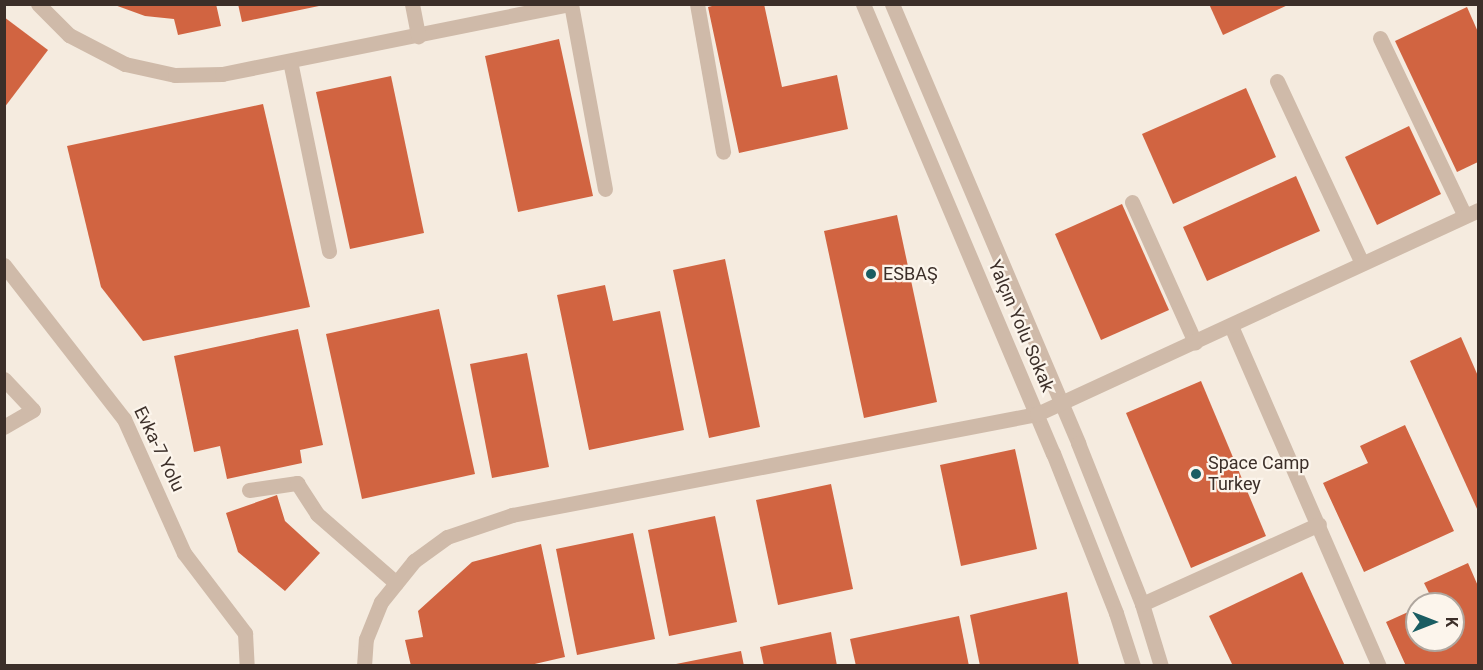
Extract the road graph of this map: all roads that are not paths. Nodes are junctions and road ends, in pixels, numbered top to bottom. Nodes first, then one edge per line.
1 (38, 4) edge
2 (412, 4) edge
3 (570, 4) edge
4 (697, 4) edge
5 (863, 4) edge
6 (892, 4) edge
7 (418, 36) junction
8 (1380, 38) dead end
9 (290, 61) junction
10 (1277, 81) dead end
11 (723, 152) dead end
12 (605, 189) dead end
13 (1132, 202) dead end
14 (1472, 213) edge
15 (329, 251) dead end
16 (1362, 264) junction
17 (4, 265) edge
18 (1231, 326) junction
19 (1195, 342) junction
20 (4, 380) edge
21 (1061, 402) junction
22 (1036, 414) junction
23 (4, 427) edge
24 (249, 490) dead end
25 (1319, 524) junction
26 (396, 583) junction
27 (1142, 604) junction
28 (247, 666) edge
29 (364, 666) edge
30 (1132, 666) edge
31 (1161, 666) edge
32 (1379, 666) edge

1 - 9 street
2 - 7 street
3 - 7 street
3 - 12 street
4 - 11 street
5 - 22 street, Yalçın Yolu Sokak
6 - 21 street, Yalçın Yolu Sokak
7 - 9 street
8 - 14 street
9 - 15 street
10 - 16 street
13 - 19 street
14 - 16 street
16 - 18 street
17 - 28 street, Evka-7 Yolu
18 - 19 street
18 - 25 street
19 - 21 street
20 - 23 street
21 - 22 street
21 - 27 street, Yalçın Yolu Sokak
22 - 26 street
22 - 30 street, Yalçın Yolu Sokak
24 - 26 street
25 - 27 street
25 - 32 street
26 - 29 street
27 - 31 street, Yalçın Yolu Sokak

